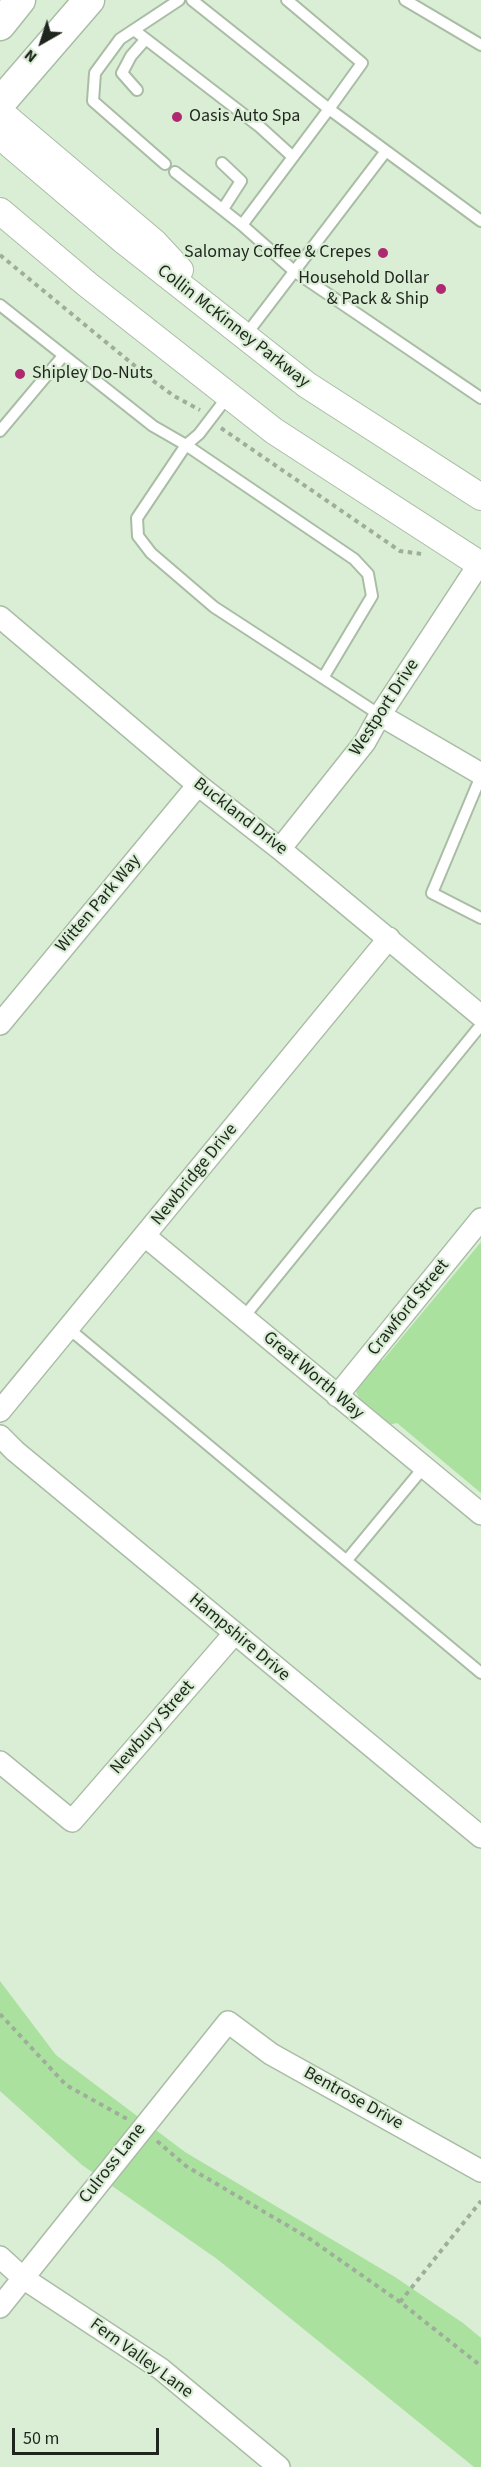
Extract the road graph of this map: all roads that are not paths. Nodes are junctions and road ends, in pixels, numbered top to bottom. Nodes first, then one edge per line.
1 (20, 0) edge
2 (89, 0) edge
3 (179, 0) edge
4 (192, 0) edge
5 (287, 0) edge
6 (405, 0) edge
7 (0, 25) edge
8 (134, 30) junction
9 (145, 39) junction
10 (481, 45) edge
11 (137, 90) dead end
12 (0, 103) edge
13 (329, 109) junction
14 (0, 112) edge
15 (0, 136) edge
16 (386, 151) junction
17 (293, 157) junction
18 (222, 163) dead end
19 (165, 164) dead end
20 (175, 172) dead end
21 (223, 209) junction
22 (0, 211) edge
23 (481, 221) edge
24 (242, 225) junction
25 (294, 271) junction
26 (0, 305) edge
27 (237, 330) junction
28 (63, 356) junction
29 (228, 396) junction
30 (481, 398) edge
31 (0, 431) edge
32 (186, 445) junction
33 (481, 497) edge
34 (480, 563) edge
35 (0, 617) edge
36 (323, 678) junction
37 (380, 715) junction
38 (481, 775) edge
39 (198, 785) junction
40 (280, 849) junction
41 (481, 918) edge
42 (389, 939) junction
43 (481, 1016) edge
44 (0, 1024) edge
45 (481, 1025) edge
46 (481, 1219) edge
47 (145, 1236) junction
48 (243, 1318) junction
49 (68, 1328) junction
50 (337, 1396) junction
51 (0, 1411) edge
52 (0, 1436) edge
53 (424, 1467) junction
54 (481, 1514) edge
55 (347, 1560) junction
56 (234, 1634) junction
57 (481, 1672) edge
58 (0, 1762) edge
59 (481, 1837) edge
60 (228, 2022) joint
61 (481, 2171) edge
62 (0, 2258) edge
63 (23, 2278) junction
64 (0, 2307) edge
65 (279, 2467) edge

1 - 7 main road
2 - 12 main road
3 - 8 lane
4 - 13 lane
5 - 13 lane
6 - 10 lane
8 - 9 lane
8 - 19 lane
9 - 11 lane
9 - 17 lane
13 - 16 lane
13 - 17 lane
14 - 27 street
15 - 27 street, Collin McKinney Parkway
16 - 23 lane
16 - 25 lane
17 - 24 lane
18 - 21 lane
20 - 21 lane
21 - 24 lane
22 - 29 street
24 - 25 lane
25 - 27 lane
25 - 30 lane
26 - 28 lane
27 - 33 street, Collin McKinney Parkway
28 - 31 lane
28 - 32 lane
29 - 32 lane
29 - 34 street
32 - 36 lane
32 - 36 lane
34 - 37 street, Westport Drive
35 - 39 street, Buckland Drive
36 - 37 lane
37 - 38 street
37 - 40 street, Westport Drive
38 - 41 lane
39 - 40 street, Buckland Drive
39 - 44 street, Witten Park Way
40 - 42 street, Buckland Drive
42 - 43 street, Buckland Drive
42 - 47 street, Newbridge Drive
45 - 48 lane
46 - 50 street, Crawford Street
47 - 48 street, Great Worth Way
47 - 49 street, Newbridge Drive
48 - 50 street, Great Worth Way
49 - 51 street, Newbridge Drive
49 - 55 lane
50 - 53 street, Great Worth Way
52 - 56 street, Hampshire Drive
53 - 54 street, Great Worth Way
53 - 55 lane
55 - 57 lane
56 - 58 street, Newbury Street
56 - 59 street, Hampshire Drive
60 - 61 street, Bentrose Drive
60 - 63 street, Culross Lane
62 - 63 street, Fern Valley Lane
63 - 64 street, Culross Lane
63 - 65 street, Fern Valley Lane

